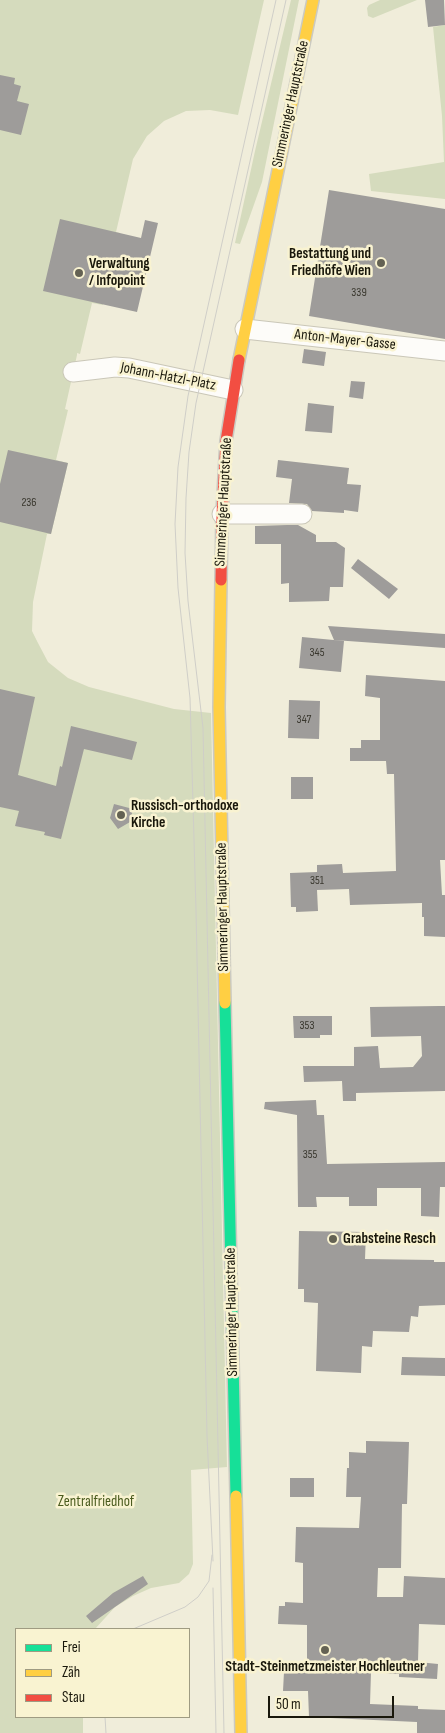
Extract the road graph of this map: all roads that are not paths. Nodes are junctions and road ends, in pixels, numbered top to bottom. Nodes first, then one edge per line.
1 (313, 0) edge
2 (245, 329) junction
3 (445, 351) edge
4 (73, 372) dead end
5 (233, 390) junction
6 (222, 514) junction
7 (302, 514) dead end
8 (241, 1733) edge

1 - 2 main road, Simmeringer Hauptstraße
2 - 3 street, Anton-Mayer-Gasse
2 - 5 main road, Simmeringer Hauptstraße
4 - 5 street, Johann-Hatzl-Platz
5 - 6 main road, Simmeringer Hauptstraße
6 - 7 street
6 - 8 main road, Simmeringer Hauptstraße

